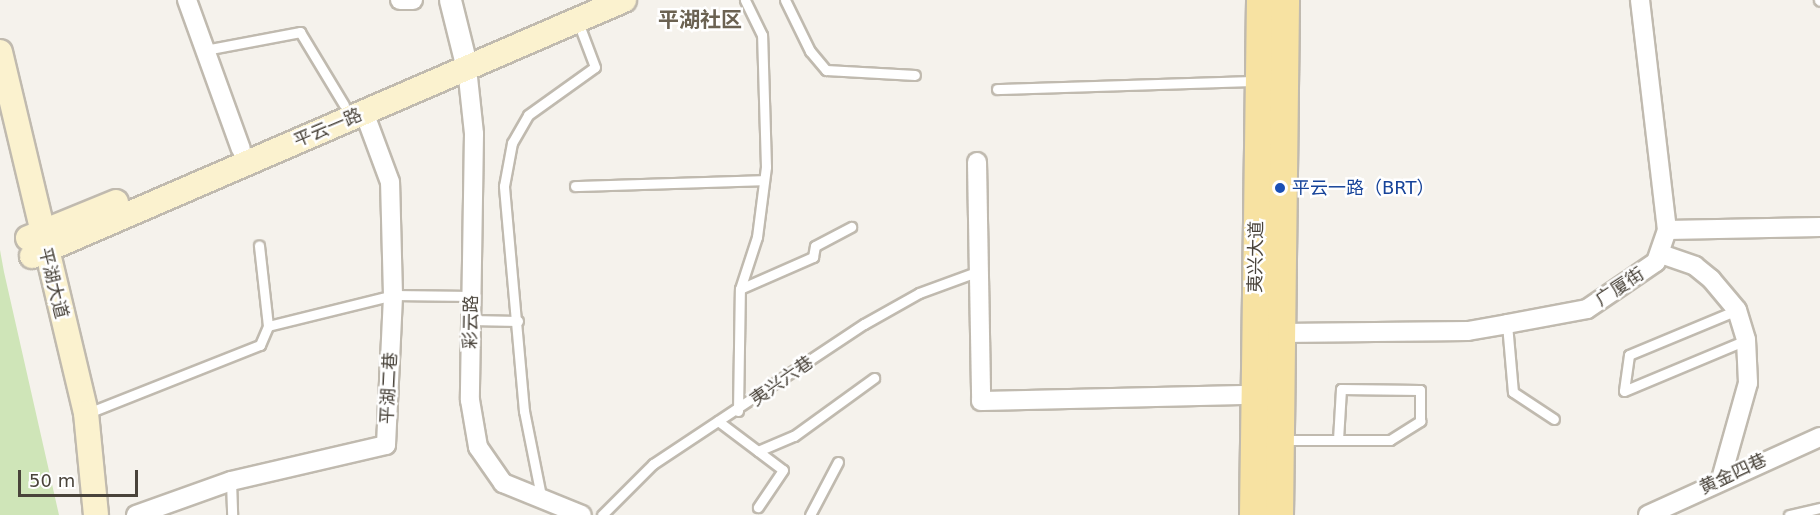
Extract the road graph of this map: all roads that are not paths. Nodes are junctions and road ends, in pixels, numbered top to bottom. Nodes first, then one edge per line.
1 (188, 0) edge
2 (400, 0) edge
3 (413, 0) edge
4 (450, 0) edge
5 (624, 0) edge
6 (745, 0) edge
7 (785, 0) edge
8 (1260, 0) edge
9 (1285, 0) edge
10 (1640, 0) edge
11 (584, 10) edge
12 (205, 50) junction
13 (0, 52) edge
14 (466, 61) junction
15 (915, 75) dead end
16 (1259, 80) junction
17 (997, 89) dead end
18 (0, 108) edge
19 (354, 108) junction
20 (240, 149) junction
21 (977, 162) dead end
22 (764, 180) junction
23 (574, 186) dead end
24 (851, 227) dead end
25 (1820, 227) edge
26 (1667, 230) junction
27 (36, 244) junction
28 (259, 246) dead end
29 (1661, 254) junction
30 (979, 271) junction
31 (740, 289) junction
32 (393, 296) junction
33 (472, 296) junction
34 (1737, 310) junction
35 (471, 320) junction
36 (518, 321) junction
37 (1507, 324) junction
38 (268, 326) junction
39 (1282, 333) junction
40 (1746, 340) junction
41 (874, 378) dead end
42 (1255, 394) junction
43 (738, 411) junction
44 (86, 413) junction
45 (1554, 419) dead end
46 (718, 421) junction
47 (1820, 437) edge
48 (1280, 440) junction
49 (1338, 440) junction
50 (758, 451) junction
51 (838, 462) dead end
52 (1721, 479) junction
53 (231, 481) junction
54 (541, 496) junction
55 (758, 507) dead end
56 (1820, 508) edge
57 (84, 515) edge
58 (96, 515) edge
59 (136, 515) edge
60 (231, 515) edge
61 (582, 515) edge
62 (602, 515) edge
63 (810, 515) edge
64 (1253, 515) edge
65 (1279, 515) edge
66 (1648, 515) edge
67 (1789, 515) edge

1 - 12 street
2 - 3 street
4 - 14 street
5 - 11 main road, 平云一路
6 - 22 lane
7 - 15 lane
8 - 16 main road, 夷兴大道
9 - 39 main road, 夷兴大道
10 - 26 street, 广厦街
11 - 14 main road, 平云一路
11 - 36 lane
12 - 19 lane
12 - 20 street
13 - 27 main road, 平湖大道
14 - 19 main road, 平云一路
14 - 33 street, 彩云路
16 - 17 lane
16 - 42 main road, 夷兴大道
18 - 27 main road, 平湖大道
19 - 20 main road, 平云一路
19 - 27 main road, 平云一路
19 - 32 street, 平湖二巷
20 - 27 main road, 平云一路
21 - 30 street
22 - 23 lane
22 - 31 lane
24 - 31 lane
25 - 26 street
26 - 29 street, 广厦街
27 - 44 main road, 平湖大道
27 - 57 main road, 平湖大道
28 - 38 lane
29 - 34 street
29 - 37 street, 广厦街
30 - 42 street
30 - 43 lane, 夷兴六巷
31 - 43 lane
32 - 33 lane
32 - 38 lane
32 - 53 street, 平湖二巷
33 - 35 street, 彩云路
34 - 40 street
34 - 40 lane
35 - 36 lane
35 - 54 street, 彩云路
36 - 54 lane
37 - 39 street, 广厦街
37 - 45 lane
38 - 44 lane
39 - 48 main road, 夷兴大道
40 - 52 street
41 - 50 lane
42 - 64 main road, 夷兴大道
43 - 46 lane, 夷兴六巷
44 - 58 main road, 平湖大道
46 - 50 lane
46 - 62 lane, 夷兴六巷
47 - 52 street, 黄金四巷
48 - 49 lane
48 - 65 main road, 夷兴大道
49 - 49 lane
50 - 55 lane
51 - 63 lane
52 - 66 street, 黄金四巷
53 - 59 street, 平湖二巷
53 - 60 lane
54 - 61 street, 彩云路
56 - 67 lane

